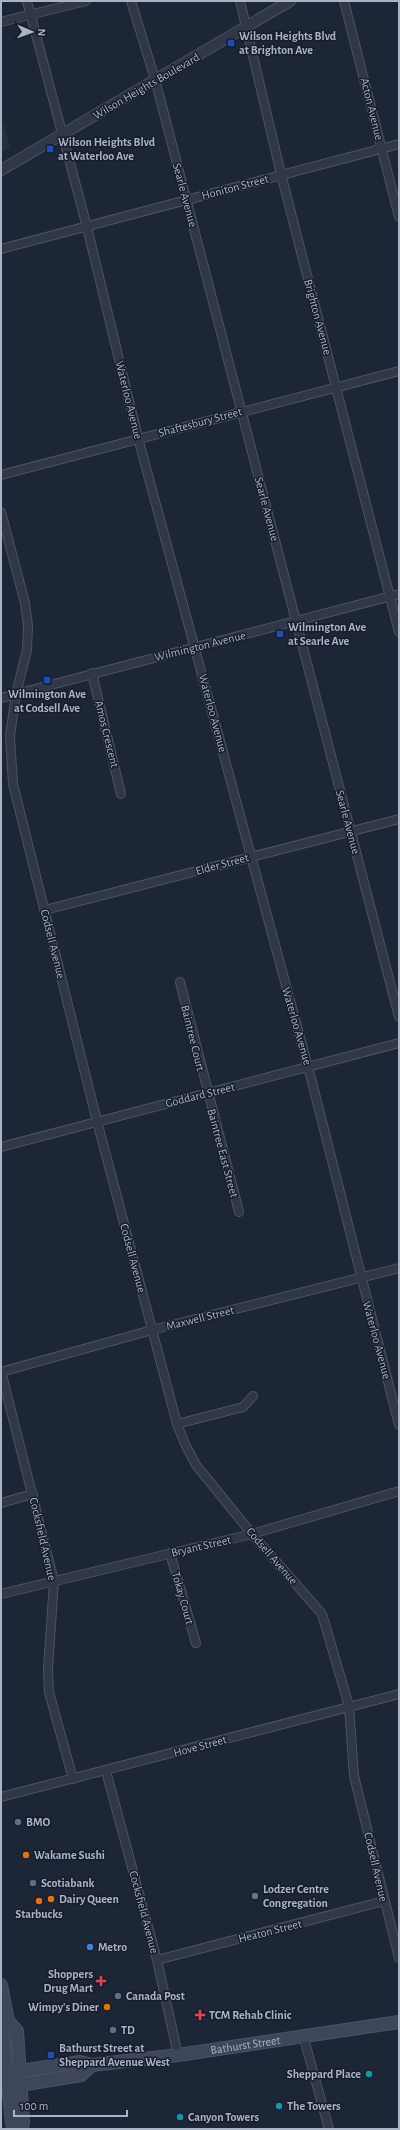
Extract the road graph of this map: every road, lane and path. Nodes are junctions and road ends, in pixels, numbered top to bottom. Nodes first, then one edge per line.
1 (26, 1) edge
2 (86, 1) edge
3 (131, 1) edge
4 (240, 1) edge
5 (290, 1) edge
6 (344, 1) edge
7 (30, 15) junction
8 (1, 22) edge
9 (247, 25) junction
10 (155, 79) junction
11 (62, 134) junction
12 (399, 144) edge
13 (382, 149) junction
14 (1, 170) edge
15 (281, 174) junction
16 (186, 200) junction
17 (399, 217) edge
18 (87, 226) junction
19 (1, 249) edge
20 (399, 371) edge
21 (336, 388) junction
22 (241, 411) junction
23 (138, 438) junction
24 (1, 475) edge
25 (1, 512) edge
26 (399, 594) edge
27 (390, 597) junction
28 (296, 621) junction
29 (399, 632) edge
30 (195, 647) junction
31 (92, 673) junction
32 (16, 694) junction
33 (1, 698) edge
34 (121, 794) dead end
35 (399, 819) edge
36 (350, 830) junction
37 (250, 857) junction
38 (45, 910) junction
39 (180, 982) dead end
40 (399, 1017) edge
41 (399, 1043) edge
42 (308, 1067) junction
43 (207, 1093) junction
44 (97, 1121) junction
45 (1, 1147) edge
46 (239, 1212) dead end
47 (399, 1268) edge
48 (360, 1277) junction
49 (152, 1330) junction
50 (1, 1371) edge
51 (253, 1396) dead end
52 (177, 1424) junction
53 (399, 1425) edge
54 (399, 1491) edge
55 (33, 1494) junction
56 (1, 1503) edge
57 (252, 1534) junction
58 (170, 1553) junction
59 (54, 1580) junction
60 (1, 1594) edge
61 (196, 1643) dead end
62 (399, 1694) edge
63 (349, 1706) junction
64 (106, 1771) junction
65 (73, 1779) junction
66 (1, 1797) edge
67 (384, 1901) junction
68 (399, 1958) edge
69 (157, 1960) junction
70 (1, 1985) edge
71 (8, 2021) junction
72 (399, 2022) edge
73 (304, 2035) junction
74 (178, 2055) junction
75 (92, 2065) junction
76 (20, 2072) junction
77 (4, 2074) edge
78 (21, 2085) junction
79 (5, 2087) edge
80 (15, 2129) edge
81 (21, 2129) edge
82 (329, 2129) edge

1 - 7 street, Waterloo Avenue
2 - 7 street
3 - 10 street, Searle Avenue
4 - 9 street, Brighton Avenue
5 - 9 street, Wilson Heights Boulevard
6 - 13 street, Acton Avenue
7 - 8 street
7 - 11 street, Waterloo Avenue
9 - 10 street, Wilson Heights Boulevard
9 - 15 street, Brighton Avenue
10 - 11 street, Wilson Heights Boulevard
10 - 16 street, Searle Avenue
11 - 14 street, Wilson Heights Boulevard
11 - 18 street, Waterloo Avenue
12 - 13 street, Honiton Street
13 - 15 street, Honiton Street
13 - 17 street, Acton Avenue
15 - 16 street, Honiton Street
15 - 21 street, Brighton Avenue
16 - 18 street, Honiton Street
16 - 22 street, Searle Avenue
18 - 19 street, Honiton Street
18 - 23 street, Waterloo Avenue
20 - 21 street, Shaftesbury Street
21 - 22 street, Shaftesbury Street
21 - 27 street, Brighton Avenue
22 - 23 street, Shaftesbury Street
22 - 28 street, Searle Avenue
23 - 24 street, Shaftesbury Street
23 - 30 street, Waterloo Avenue
25 - 32 street, Codsell Avenue
26 - 27 street, Wilmington Avenue
27 - 28 street, Wilmington Avenue
27 - 29 street, Brighton Avenue
28 - 30 street, Wilmington Avenue
28 - 36 street, Searle Avenue
30 - 31 street, Wilmington Avenue
30 - 37 street, Waterloo Avenue
31 - 32 street, Wilmington Avenue
31 - 34 street, Amos Crescent
32 - 33 street, Wilmington Avenue
32 - 38 street, Codsell Avenue
35 - 36 street, Elder Street
36 - 37 street, Elder Street
36 - 40 street, Searle Avenue
37 - 38 street, Elder Street
37 - 42 street, Waterloo Avenue
38 - 44 street, Codsell Avenue
39 - 43 street, Baintree Court
41 - 42 street, Goddard Street
42 - 43 street, Goddard Street
42 - 48 street, Waterloo Avenue
43 - 44 street, Goddard Street
43 - 46 street, Baintree East Street
44 - 45 street, Goddard Street
44 - 49 street, Codsell Avenue
47 - 48 street, Maxwell Street
48 - 49 street, Maxwell Street
48 - 53 street, Waterloo Avenue
49 - 50 street, Maxwell Street
49 - 52 street, Codsell Avenue
50 - 55 street, Cocksfield Avenue
51 - 52 street
52 - 57 street, Codsell Avenue
54 - 57 street, Bryant Street
55 - 56 street
55 - 59 street, Cocksfield Avenue
57 - 58 street, Bryant Street
57 - 63 street, Codsell Avenue
58 - 59 street, Bryant Street
58 - 61 street, Tokay Court
59 - 60 street, Bryant Street
59 - 65 street, Cocksfield Avenue
62 - 63 street, Hove Street
63 - 64 street, Hove Street
63 - 67 street, Codsell Avenue
64 - 65 street, Hove Street
64 - 69 street, Cocksfield Avenue
65 - 66 street, Hove Street
67 - 68 street, Codsell Avenue
67 - 69 street, Heaton Street
69 - 74 street, Cocksfield Avenue
70 - 71 main road
71 - 76 main road
71 - 77 main road
72 - 73 main road, Bathurst Street
73 - 74 main road, Bathurst Street
73 - 82 street
74 - 75 main road, Bathurst Street
75 - 76 main road, Bathurst Street
75 - 78 main road, Bathurst Street
76 - 77 main road, Bathurst Street
76 - 78 main road
77 - 79 main road
78 - 79 main road, Bathurst Street
78 - 81 main road
79 - 80 main road

